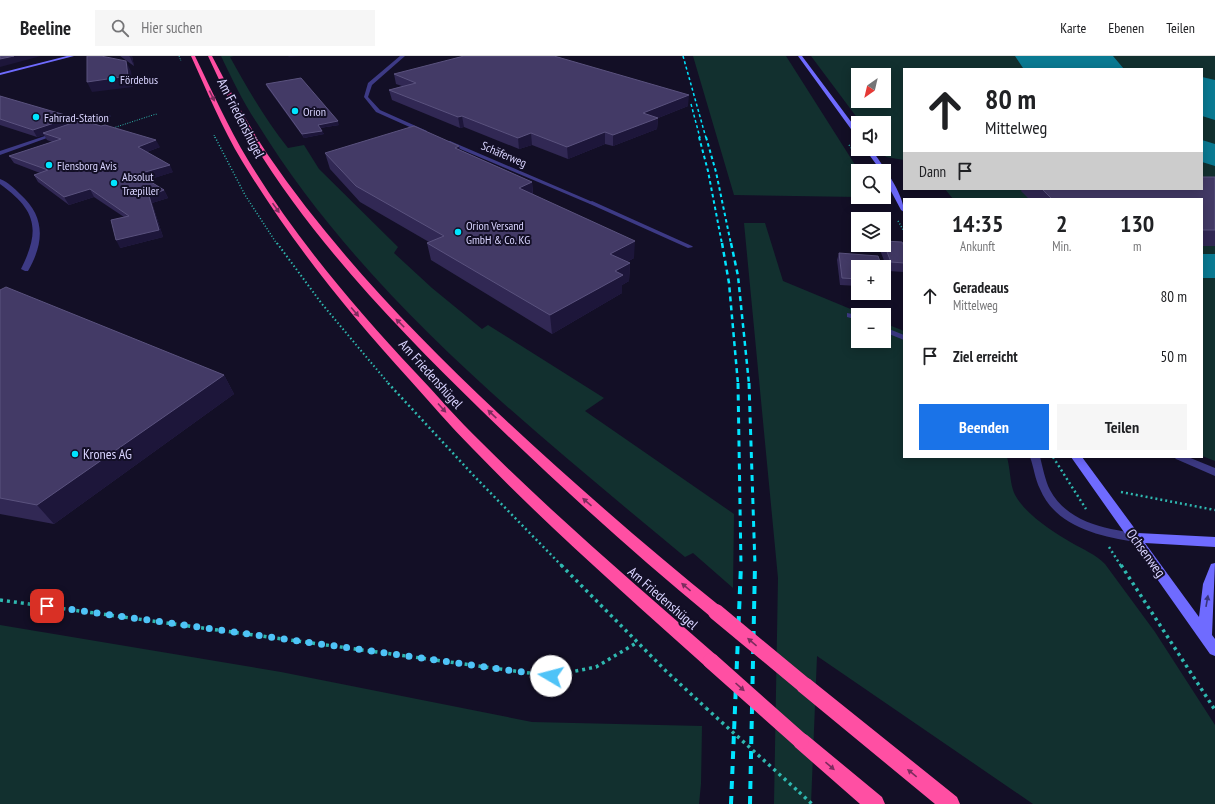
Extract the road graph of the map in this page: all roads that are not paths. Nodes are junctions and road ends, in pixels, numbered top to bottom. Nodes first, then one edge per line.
1 (72, 56) edge
2 (193, 56) edge
3 (210, 56) edge
4 (403, 56) edge
5 (800, 56) edge
6 (0, 74) edge
7 (109, 116) dead end
8 (851, 125) edge
9 (72, 128) edge
10 (65, 131) edge
11 (431, 134) edge
12 (444, 140) edge
13 (0, 153) edge
14 (0, 181) edge
15 (891, 185) edge
16 (592, 204) joint
17 (903, 208) edge
18 (690, 247) dead end
19 (25, 269) dead end
20 (891, 332) edge
21 (903, 338) edge
22 (1035, 458) edge
23 (1077, 458) edge
24 (1181, 458) edge
25 (1215, 472) edge
26 (1135, 538) junction
27 (1215, 542) edge
28 (1215, 568) edge
29 (1205, 636) junction
30 (1215, 650) edge
31 (874, 804) edge
32 (950, 804) edge

1 - 6 main road
2 -> 31 highway, Am Friedenshügel, bridge
32 -> 3 highway, Am Friedenshügel, bridge
4 - 11 street
5 - 8 main road
7 - 9 lane
10 - 13 lane
12 - 16 street, Schäferweg
14 - 19 street
15 - 17 main road
16 - 18 lane, Schäferweg
20 - 21 lane
22 - 26 lane
23 - 26 main road, Ochsenweg
24 - 25 lane
26 - 27 main road
26 - 29 main road, Ochsenweg
29 -> 28 main road
29 - 30 main road, Ochsenweg

